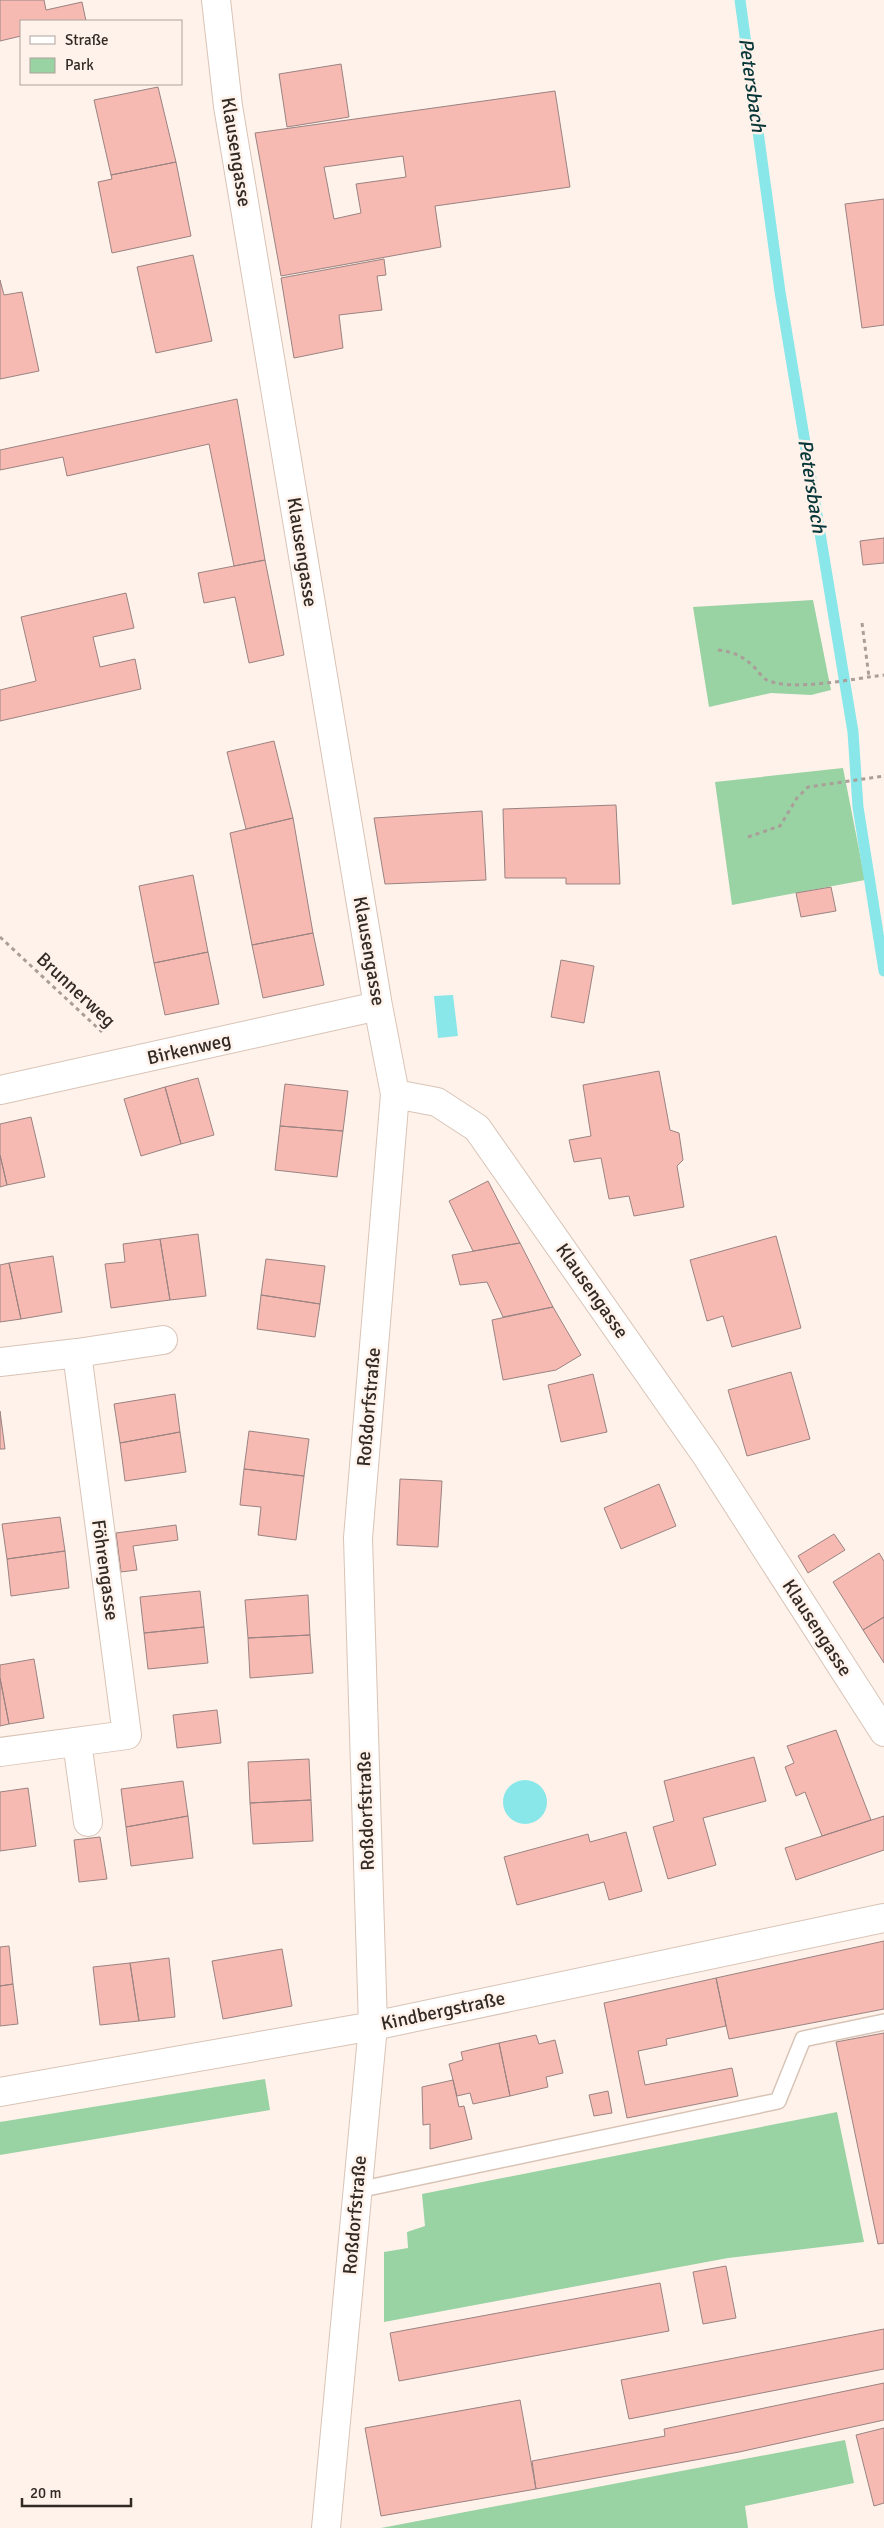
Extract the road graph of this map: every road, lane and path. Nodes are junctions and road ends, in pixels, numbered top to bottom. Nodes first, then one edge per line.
1 (216, 0) edge
2 (862, 623) dead end
3 (718, 650) dead end
4 (884, 675) edge
5 (869, 677) junction
6 (884, 776) edge
7 (748, 837) dead end
8 (0, 937) edge
9 (378, 1006) junction
10 (134, 1062) junction
11 (0, 1090) edge
12 (395, 1094) junction
13 (163, 1340) dead end
14 (77, 1353) junction
15 (0, 1362) edge
16 (884, 1732) edge
17 (77, 1742) junction
18 (0, 1752) edge
19 (88, 1822) dead end
20 (884, 1918) edge
21 (884, 2022) edge
22 (372, 2026) junction
23 (0, 2092) edge
24 (358, 2190) junction
25 (326, 2528) edge

1 - 9 street, Klausengasse
2 - 5 path
3 - 5 path
4 - 5 path
6 - 7 path
8 - 10 path, Brunnerweg
9 - 10 street, Birkenweg
9 - 12 street, Klausengasse
10 - 11 street, Birkenweg
12 - 16 street, Klausengasse
12 - 22 street, Roßdorfstraße
13 - 14 street
14 - 15 street
14 - 17 street, Föhrengasse
17 - 18 street, Föhrengasse
17 - 19 street
20 - 22 street, Kindbergstraße
21 - 24 lane
22 - 23 street, Kindbergstraße
22 - 24 street, Roßdorfstraße
24 - 25 street, Roßdorfstraße

